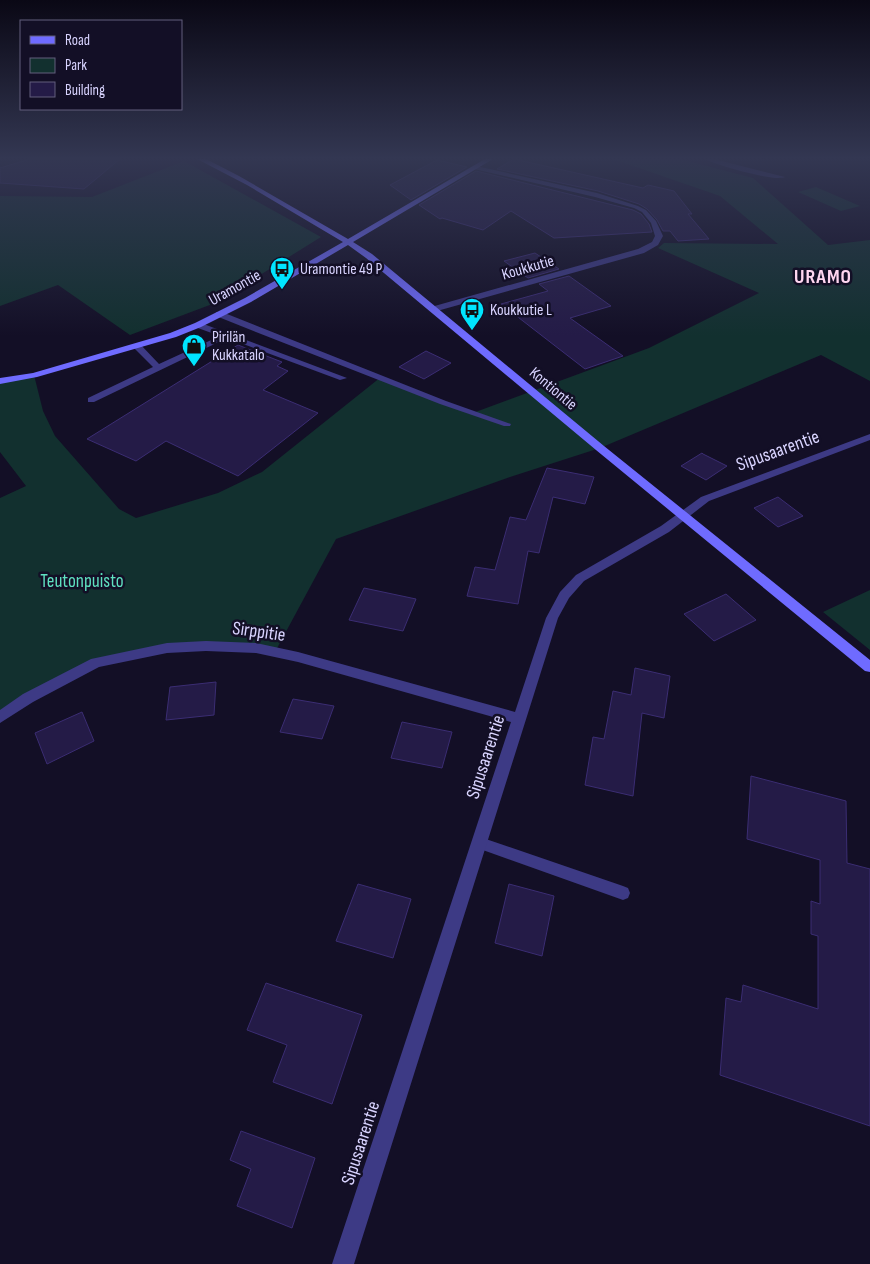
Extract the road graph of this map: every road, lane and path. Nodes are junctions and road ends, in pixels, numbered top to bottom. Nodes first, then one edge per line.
1 (309, 218) edge
2 (389, 218) edge
3 (650, 218) edge
4 (349, 241) junction
5 (434, 309) junction
6 (219, 314) junction
7 (198, 325) junction
8 (226, 336) junction
9 (137, 346) junction
10 (158, 368) junction
11 (344, 378) dead end
12 (0, 382) edge
13 (91, 400) dead end
14 (507, 424) dead end
15 (870, 438) edge
16 (683, 514) junction
17 (870, 667) edge
18 (0, 717) edge
19 (520, 719) junction
20 (480, 843) junction
21 (623, 893) dead end
22 (343, 1264) edge

1 - 4 street, Kontiontie
2 - 4 street, Uramontie
3 - 5 street, Koukkutie
4 - 5 street, Kontiontie
4 - 6 street, Uramontie
5 - 16 street, Kontiontie
6 - 7 street, Uramontie
6 - 14 lane
7 - 8 lane
7 - 9 street, Uramontie
8 - 10 lane
8 - 11 lane
9 - 10 lane
9 - 12 street, Uramontie
10 - 13 lane
15 - 16 street, Sipusaarentie
16 - 17 street, Kontiontie
16 - 19 street, Sipusaarentie
18 - 19 street, Sirppitie
19 - 20 street, Sipusaarentie
20 - 21 lane
20 - 22 street, Sipusaarentie

